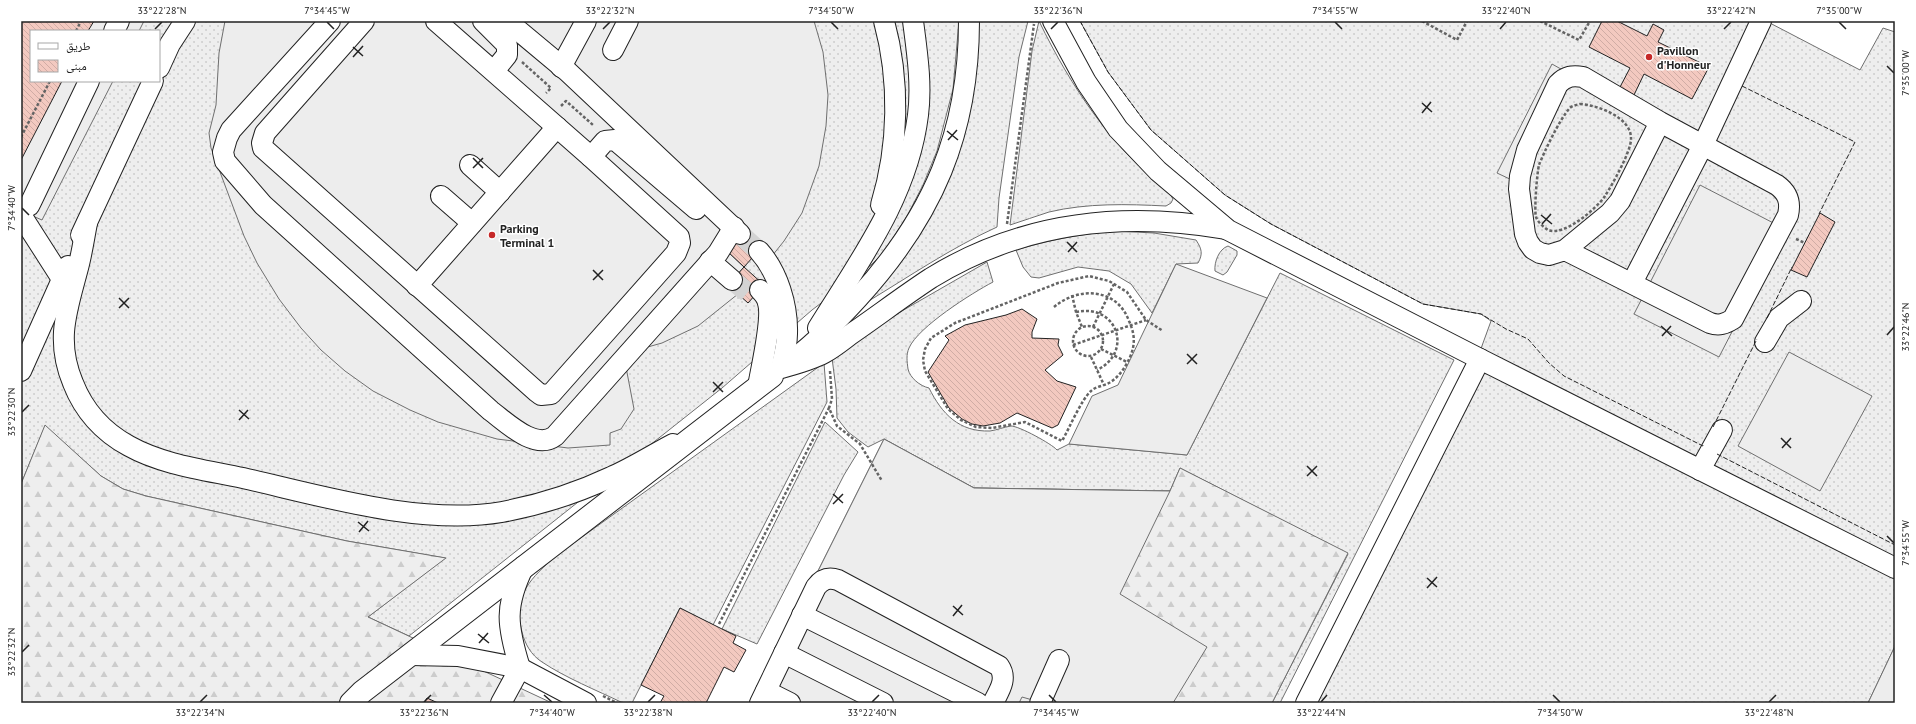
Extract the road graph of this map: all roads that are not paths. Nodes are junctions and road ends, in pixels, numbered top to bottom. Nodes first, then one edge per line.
1 (119, 21) edge
2 (173, 21) edge
3 (185, 21) edge
4 (330, 21) edge
5 (364, 21) edge
6 (436, 21) edge
7 (483, 21) edge
8 (507, 21) edge
9 (586, 21) edge
10 (628, 21) edge
11 (884, 21) edge
12 (912, 21) edge
13 (969, 21) edge
14 (1053, 21) edge
15 (1761, 21) edge
16 (114, 30) edge
17 (170, 44) junction
18 (613, 50) dead end
19 (160, 66) edge
20 (561, 67) junction
21 (494, 71) junction
22 (89, 82) edge
23 (153, 82) edge
24 (1660, 122) junction
25 (557, 127) junction
26 (1703, 145) junction
27 (591, 157) junction
28 (470, 165) dead end
29 (500, 192) junction
30 (441, 196) dead end
31 (21, 209) edge
32 (716, 210) junction
33 (21, 215) edge
34 (86, 223) junction
35 (472, 223) junction
36 (1228, 230) junction
37 (727, 243) junction
38 (869, 245) junction
39 (1565, 250) junction
40 (62, 280) junction
41 (1632, 283) junction
42 (417, 286) junction
43 (763, 290) junction
44 (1801, 301) dead end
45 (1765, 342) dead end
46 (803, 352) junction
47 (1480, 359) junction
48 (21, 371) edge
49 (770, 377) junction
50 (706, 426) junction
51 (1722, 430) dead end
52 (1700, 470) junction
53 (524, 566) junction
54 (1895, 568) edge
55 (802, 615) junction
56 (784, 653) junction
57 (411, 655) junction
58 (1059, 660) dead end
59 (520, 668) junction
60 (763, 697) edge
61 (357, 699) edge
62 (504, 702) edge
63 (586, 703) edge
64 (790, 703) edge
65 (883, 703) edge
66 (978, 703) edge
67 (993, 703) edge
68 (1040, 703) edge
69 (1306, 703) edge

1 - 16 street
2 - 17 street
3 - 17 street
4 - 37 street
5 - 42 street
6 - 21 street
7 - 21 street
8 - 20 street
9 - 20 street
10 - 18 street
11 - 38 street
12 - 38 street
13 - 46 street
14 - 36 street
15 - 26 street
17 - 19 street
20 - 32 street
21 - 25 street
22 - 31 street
23 - 34 street
24 - 26 street
24 - 39 street
24 - 39 street
25 - 27 street
25 - 29 street
26 - 41 street
26 - 41 street
27 - 32 street
27 - 42 street
28 - 29 street
29 - 35 street
30 - 35 street
32 - 37 street
33 - 40 street
34 - 40 street
34 - 50 street
35 - 42 street
36 - 47 street
36 - 49 street
37 - 43 street
38 - 46 street
39 - 41 street
40 - 48 street
43 - 49 street
43 - 49 street
44 - 45 street
46 - 49 street
47 - 52 street
47 - 69 street
49 - 50 main road
50 - 53 main road
51 - 52 street
52 - 54 street
53 - 57 main road
53 - 59 street
55 - 56 street
55 - 66 street
55 - 67 street
56 - 60 street
56 - 65 street
57 - 59 street
57 - 61 main road
58 - 68 street
59 - 62 street
59 - 63 street
60 - 64 street

